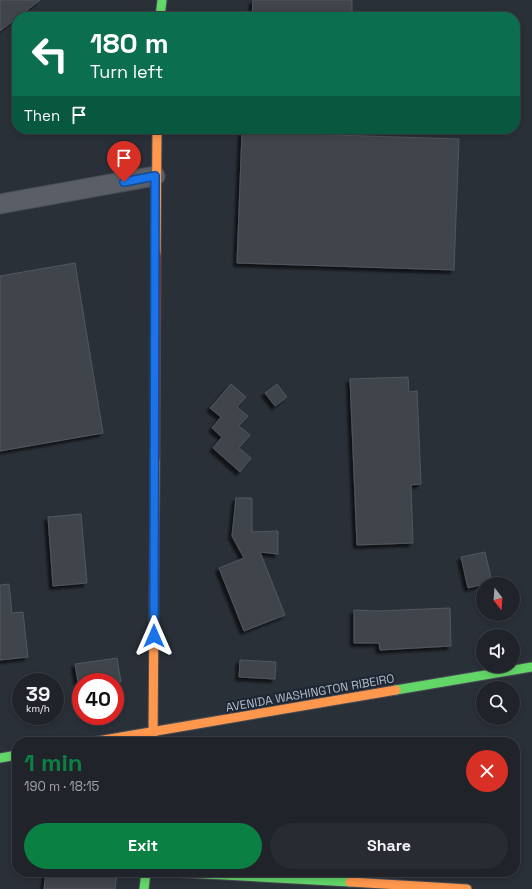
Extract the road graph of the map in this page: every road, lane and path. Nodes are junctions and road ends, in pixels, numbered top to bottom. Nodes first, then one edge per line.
1 (162, 0) edge
2 (161, 12) edge
3 (157, 134) edge
4 (155, 176) junction
5 (0, 204) edge
6 (532, 667) edge
7 (154, 731) junction
8 (120, 737) edge
9 (153, 737) edge
10 (12, 756) edge
11 (0, 758) edge
12 (145, 877) edge
13 (256, 877) edge
14 (144, 889) edge
15 (467, 889) edge

1 - 2 street
3 - 4 street
4 - 5 street
4 - 7 street
6 - 7 street, AVENIDA WASHINGTON RIBEIRO
7 - 8 street, AVENIDA WASHINGTON RIBEIRO
7 - 9 street
10 - 11 street
12 - 14 street
13 - 15 street

